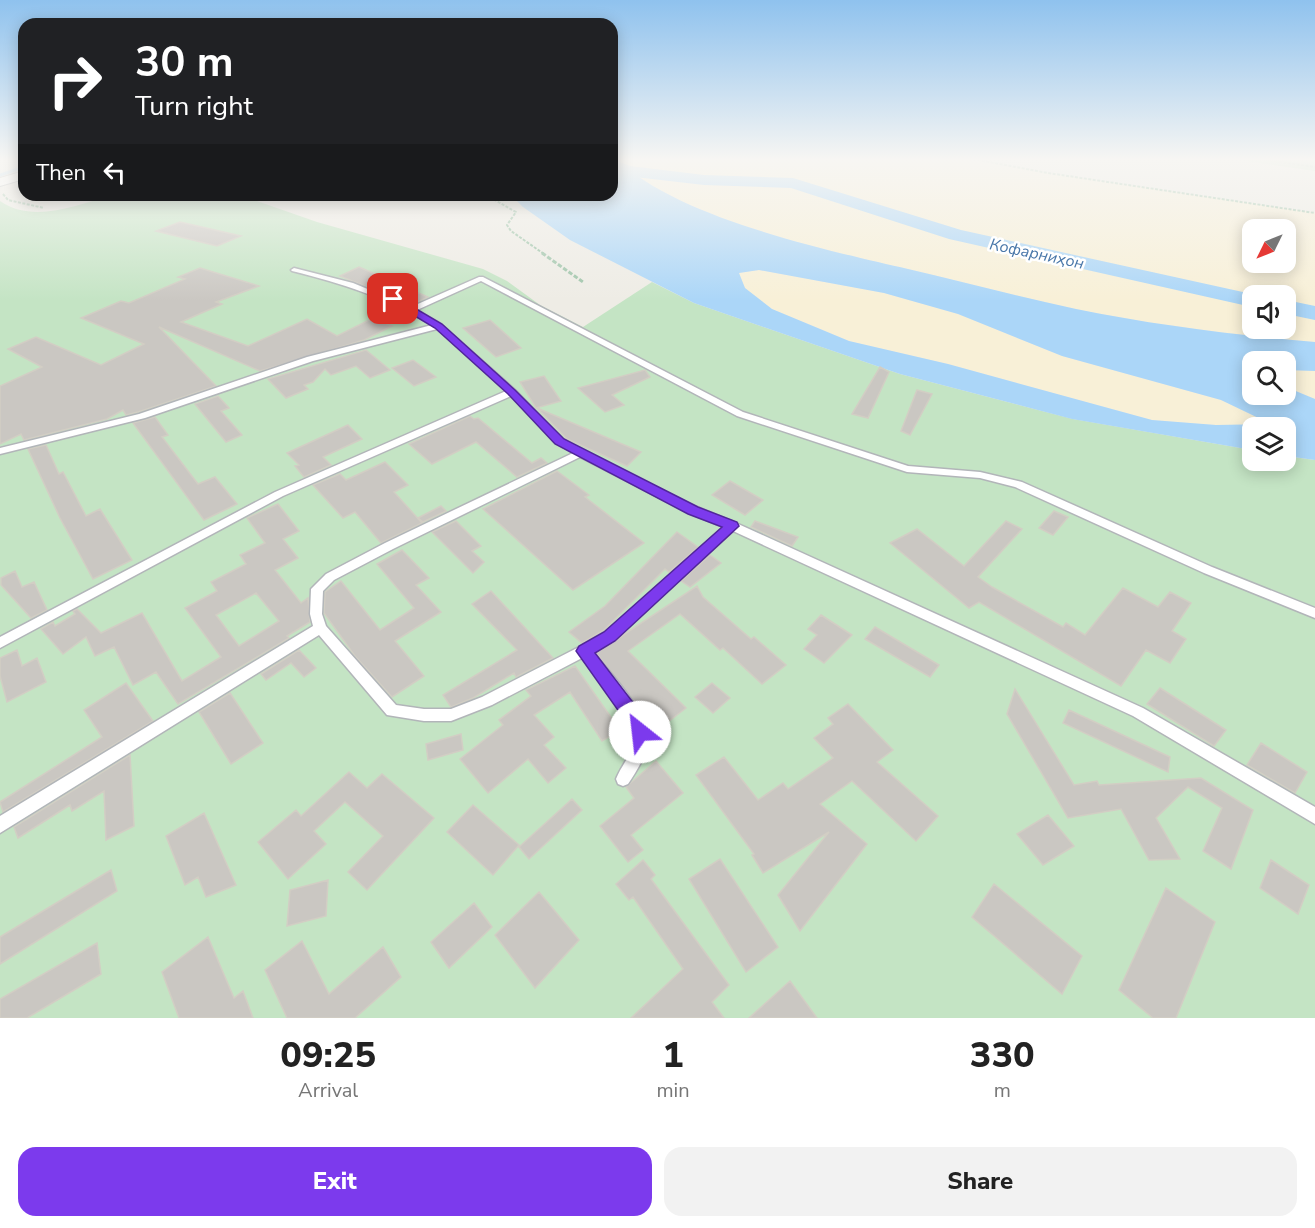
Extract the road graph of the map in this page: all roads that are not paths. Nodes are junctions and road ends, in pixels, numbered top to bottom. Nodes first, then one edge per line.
1 (294, 270) dead end
2 (413, 309) junction
3 (438, 326) junction
4 (512, 392) junction
5 (0, 451) edge
6 (580, 453) junction
7 (732, 526) junction
8 (1315, 613) edge
9 (320, 628) junction
10 (0, 643) edge
11 (584, 651) junction
12 (623, 779) dead end
13 (1315, 816) edge
14 (0, 825) edge

1 - 2 lane
2 - 3 lane
2 - 8 lane
3 - 4 lane
3 - 5 lane
4 - 6 lane
4 - 10 lane
6 - 7 lane
6 - 9 lane
7 - 11 lane
7 - 13 lane
9 - 11 lane
9 - 14 lane
11 - 12 lane

